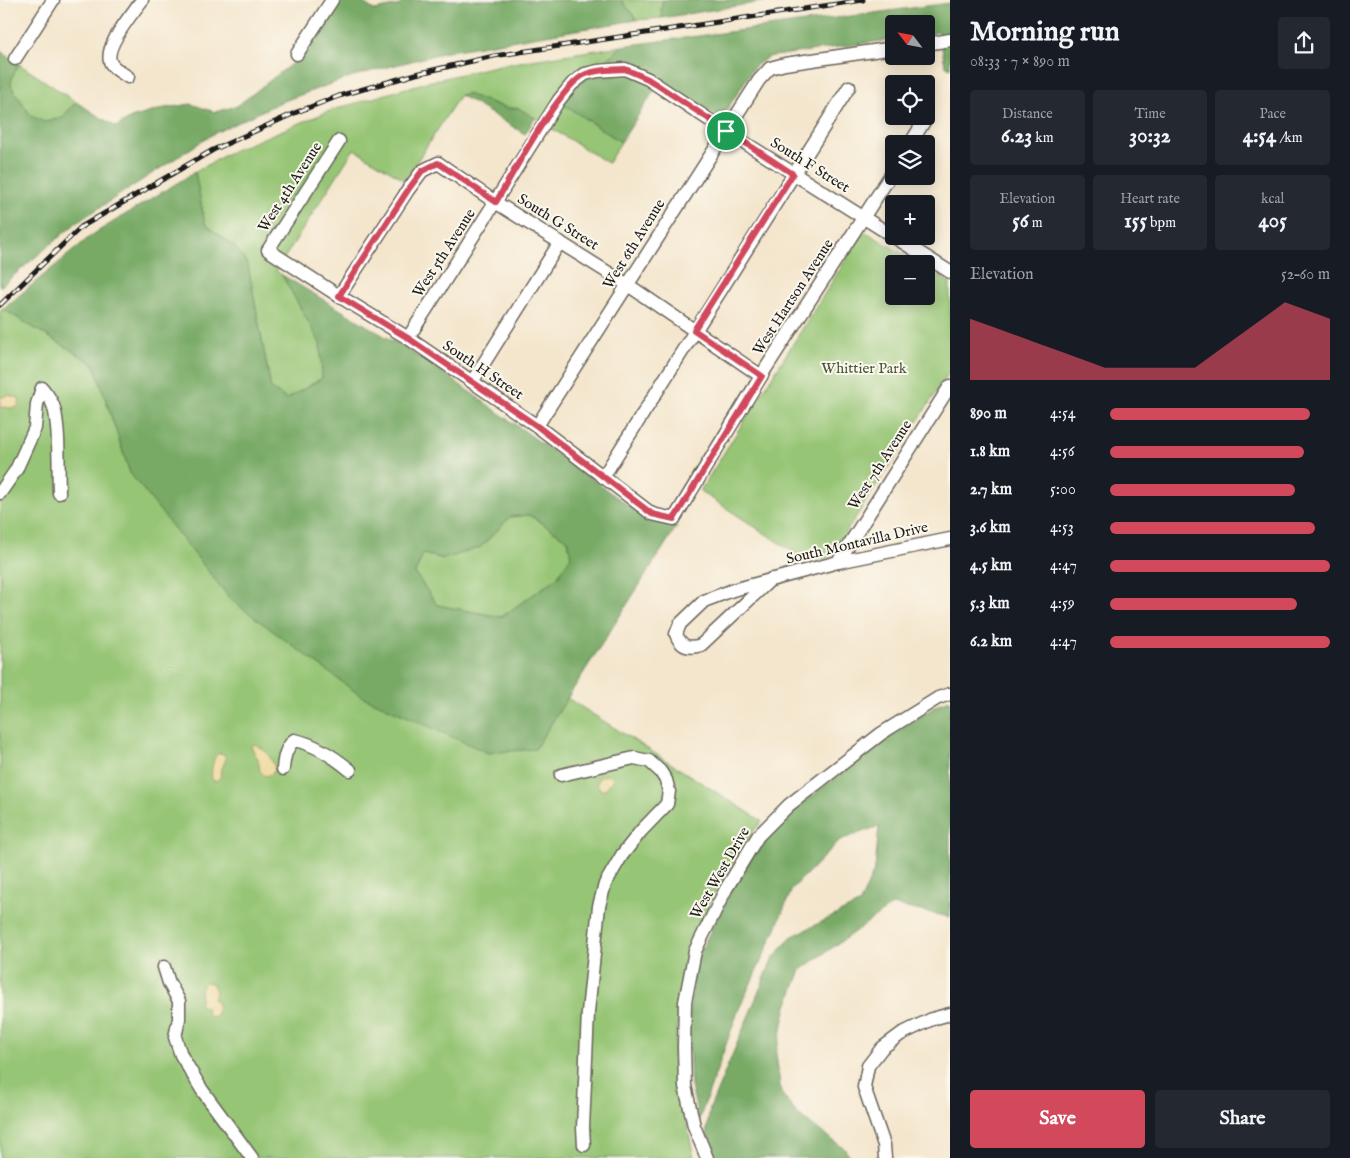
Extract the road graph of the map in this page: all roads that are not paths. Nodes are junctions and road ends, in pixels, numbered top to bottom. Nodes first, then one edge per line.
1 (53, 0) edge
2 (142, 0) edge
3 (332, 0) edge
4 (950, 40) edge
5 (935, 42) edge
6 (885, 49) edge
7 (297, 54) dead end
8 (15, 59) dead end
9 (598, 71) joint
10 (128, 77) dead end
11 (849, 87) dead end
12 (726, 131) junction
13 (339, 142) dead end
14 (793, 174) junction
15 (885, 184) edge
16 (496, 202) junction
17 (863, 218) junction
18 (560, 242) junction
19 (268, 250) joint
20 (950, 272) edge
21 (628, 285) junction
22 (339, 296) junction
23 (694, 330) junction
24 (408, 338) junction
25 (762, 376) junction
26 (472, 382) junction
27 (950, 386) edge
28 (537, 426) junction
29 (603, 477) junction
30 (0, 493) edge
31 (58, 493) dead end
32 (674, 519) joint
33 (950, 539) edge
34 (838, 562) junction
35 (771, 579) junction
36 (950, 694) edge
37 (282, 769) dead end
38 (350, 770) dead end
39 (561, 775) dead end
40 (164, 967) dead end
41 (950, 1014) edge
42 (584, 1145) dead end
43 (252, 1158) edge
44 (707, 1158) edge
45 (886, 1158) edge

1 - 8 street
2 - 10 street
3 - 7 street
4 - 5 street
6 - 12 street, West 6th Avenue
9 - 12 street, South F Street
9 - 16 street, West 5th Avenue
11 - 14 street
12 - 14 street, South F Street
12 - 21 street, West 6th Avenue
13 - 19 street, West 4th Avenue
14 - 17 street, South F Street
14 - 23 street
15 - 17 street, West Hartson Avenue
16 - 18 street, South G Street
16 - 22 street, South G Street
16 - 24 street, West 5th Avenue
17 - 20 street, South F Street
17 - 25 street, West Hartson Avenue
18 - 21 street, South G Street
18 - 26 street
19 - 22 street, South H Street
21 - 23 street, South G Street
21 - 28 street, West 6th Avenue
22 - 24 street, South H Street
23 - 25 street, South G Street
23 - 29 street
24 - 26 street, South H Street
25 - 32 street, West Hartson Avenue
26 - 28 street, South H Street
27 - 34 street, West 7th Avenue
28 - 29 street, South H Street
29 - 32 street, South H Street
30 - 31 street
33 - 34 street, South Montavilla Drive
34 - 35 street, South Montavilla Drive
35 - 35 street, South Montavilla Drive
36 - 44 street, West West Drive
37 - 38 street
39 - 42 street
40 - 43 street
41 - 45 street

